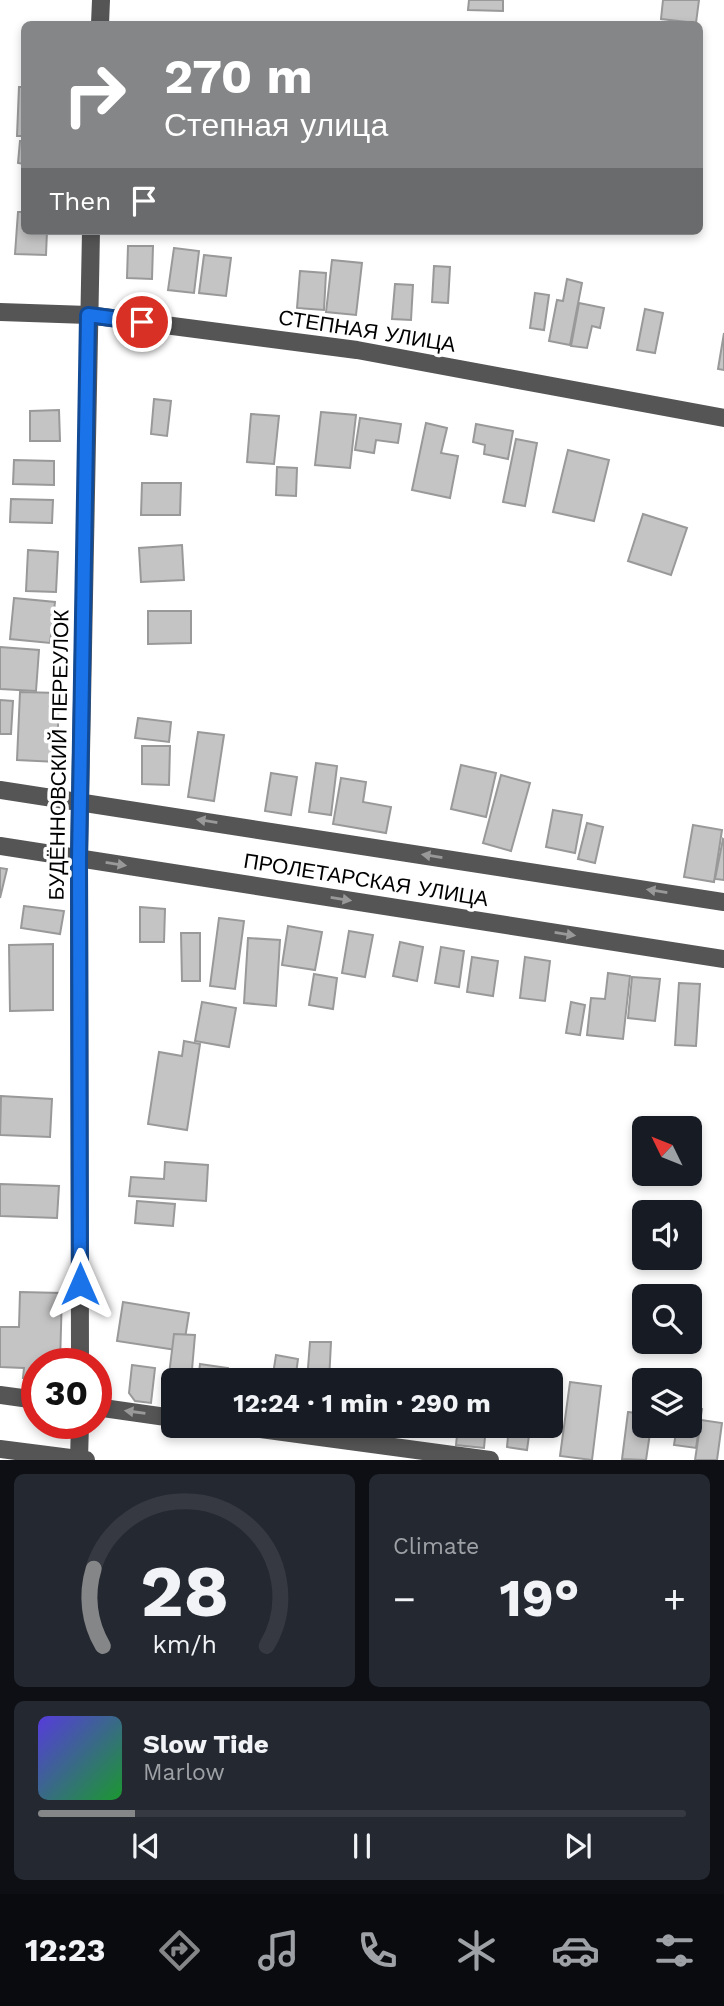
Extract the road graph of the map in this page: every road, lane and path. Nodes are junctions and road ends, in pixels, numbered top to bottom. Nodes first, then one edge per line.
1 (101, 0) edge
2 (100, 21) edge
3 (91, 235) edge
4 (0, 312) edge
5 (88, 315) junction
6 (724, 418) edge
7 (0, 790) edge
8 (80, 801) junction
9 (0, 846) edge
10 (79, 859) junction
11 (724, 902) edge
12 (724, 959) edge
13 (80, 1348) edge
14 (0, 1395) edge
15 (21, 1398) edge
16 (112, 1409) edge
17 (161, 1416) edge
18 (327, 1438) edge
19 (80, 1439) edge
20 (0, 1449) edge
21 (81, 1460) edge
22 (490, 1460) edge

1 - 2 street
3 - 5 street, БУДЁННОВСКИЙ ПЕРЕУЛОК
4 - 5 street, СТЕПНАЯ УЛИЦА
5 - 6 street, СТЕПНАЯ УЛИЦА
5 - 8 street, БУДЁННОВСКИЙ ПЕРЕУЛОК
7 - 8 street, ПРОЛЕТАРСКАЯ УЛИЦА
8 - 10 street, БУДЁННОВСКИЙ ПЕРЕУЛОК
11 -> 8 street, ПРОЛЕТАРСКАЯ УЛИЦА
9 - 10 street, ПРОЛЕТАРСКАЯ УЛИЦА
10 -> 12 street, ПРОЛЕТАРСКАЯ УЛИЦА
10 - 13 street, БУДЁННОВСКИЙ ПЕРЕУЛОК
14 - 15 street
17 -> 16 street
18 - 22 street
19 - 21 street
20 - 21 street

